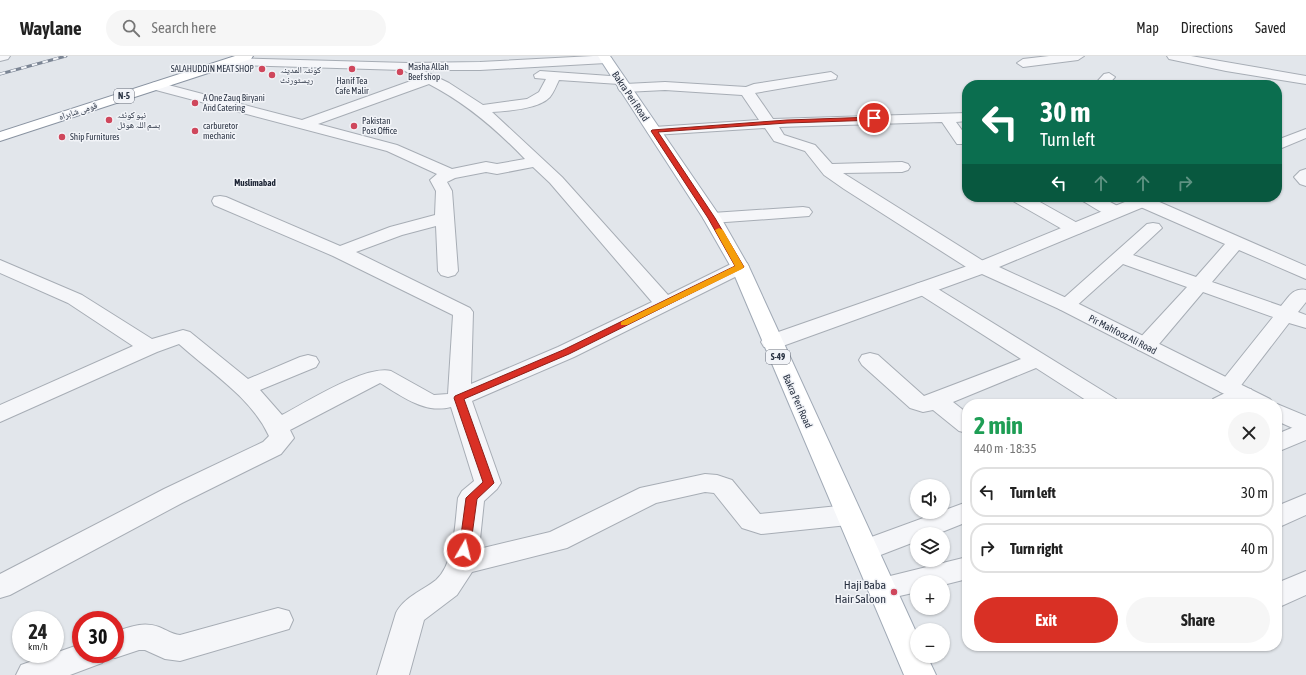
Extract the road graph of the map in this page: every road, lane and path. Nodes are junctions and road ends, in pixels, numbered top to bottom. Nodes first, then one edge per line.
1 (4, 56) edge
2 (248, 56) edge
3 (1078, 56) edge
4 (1173, 56) edge
5 (0, 57) edge
6 (605, 57) edge
7 (228, 58) edge
8 (1023, 63) dead end
9 (405, 66) junction
10 (459, 66) junction
11 (555, 76) junction
12 (831, 76) dead end
13 (431, 79) junction
14 (1306, 80) edge
15 (622, 84) junction
16 (156, 86) junction
17 (748, 91) junction
18 (480, 110) junction
19 (946, 117) junction
20 (962, 117) edge
21 (769, 123) junction
22 (304, 124) junction
23 (0, 126) edge
24 (654, 131) junction
25 (1306, 133) edge
26 (0, 137) edge
27 (962, 141) dead end
28 (1282, 143) edge
29 (536, 162) junction
30 (902, 167) dead end
31 (828, 169) junction
32 (450, 174) junction
33 (1306, 174) edge
34 (1306, 181) edge
35 (220, 201) dead end
36 (1028, 202) edge
37 (1098, 202) edge
38 (1140, 202) edge
39 (1153, 202) edge
40 (804, 212) dead end
41 (1115, 212) junction
42 (444, 218) junction
43 (712, 218) junction
44 (1153, 228) dead end
45 (1075, 229) junction
46 (1232, 248) dead end
47 (340, 252) junction
48 (1121, 257) junction
49 (0, 266) edge
50 (740, 267) junction
51 (982, 267) junction
52 (448, 271) dead end
53 (1306, 273) edge
54 (1200, 284) junction
55 (923, 288) junction
56 (1301, 295) dead end
57 (665, 304) junction
58 (1066, 305) junction
59 (1286, 314) junction
60 (1306, 322) edge
61 (772, 342) junction
62 (1146, 345) junction
63 (149, 347) junction
64 (870, 360) dead end
65 (1037, 360) junction
66 (308, 362) dead end
67 (244, 388) junction
68 (1239, 397) edge
69 (459, 398) junction
70 (1100, 399) edge
71 (937, 400) junction
72 (0, 414) edge
73 (1282, 414) edge
74 (962, 421) edge
75 (1306, 426) edge
76 (278, 427) junction
77 (1306, 430) edge
78 (1282, 442) edge
79 (1306, 503) edge
80 (962, 514) edge
81 (848, 515) junction
82 (1282, 515) edge
83 (865, 550) junction
84 (463, 563) junction
85 (962, 569) edge
86 (1306, 582) edge
87 (0, 587) edge
88 (882, 589) junction
89 (1282, 594) edge
90 (278, 620) dead end
91 (124, 643) edge
92 (72, 661) edge
93 (32, 675) edge
94 (393, 675) edge
95 (920, 675) edge

1 - 5 street
2 - 7 main road, قومی شاہراہ / N-5
3 - 8 street
4 - 14 street
6 - 10 street
6 - 15 main road, Bakra Peri Road / S-49
7 - 9 street
7 - 16 main road, قومی شاہراہ / N-5
7 - 23 main road, قومی شاہراہ / N-5
9 - 10 street
9 - 13 street
10 - 11 street
11 - 15 street
11 - 18 street
12 - 17 street
13 - 18 street
13 - 22 street
15 - 17 street
15 - 24 main road, Bakra Peri Road / S-49
16 - 22 street
16 - 26 main road, قومی شاہراہ / N-5
17 - 21 street, Pir Mahfooz Ali Road
18 - 29 street
19 - 20 street
19 - 21 street
19 - 27 street
21 - 24 street
21 - 31 street, Pir Mahfooz Ali Road
22 - 32 street
24 - 43 main road, Bakra Peri Road / S-49
25 - 28 street
29 - 32 street
29 - 57 street
30 - 31 street
31 - 51 street, Pir Mahfooz Ali Road
32 - 42 street
33 - 34 street
35 - 47 street
36 - 45 street
37 - 41 street
38 - 41 street
39 - 53 street
40 - 43 street
41 - 45 street
42 - 47 street
42 - 52 street
43 - 50 main road, Bakra Peri Road / S-49
44 - 48 street
45 - 51 street
46 - 54 street
47 - 69 street
48 - 54 street
48 - 58 street
49 - 63 street
50 - 57 street
50 - 61 main road, Bakra Peri Road / S-49
51 - 55 street
51 - 58 street, Pir Mahfooz Ali Road
54 - 59 street
54 - 62 street
55 - 61 street
55 - 65 street
56 - 59 street
57 - 69 street
58 - 62 street, Pir Mahfooz Ali Road
59 - 60 street
59 - 68 street
61 - 81 main road, Bakra Peri Road / S-49
62 - 68 street, Pir Mahfooz Ali Road
63 - 67 street
63 - 72 street
64 - 71 street
65 - 70 street
65 - 71 street
66 - 67 street
67 - 76 street
69 - 76 street
69 - 84 street
71 - 74 street
73 - 75 street
76 - 87 street
77 - 78 street
79 - 82 street
80 - 83 street
81 - 83 main road, Bakra Peri Road / S-49
81 - 84 street
83 - 88 main road, Bakra Peri Road / S-49
84 - 94 street
85 - 88 street
86 - 89 street
88 - 95 main road, Bakra Peri Road / S-49
90 - 91 street
92 - 93 street

